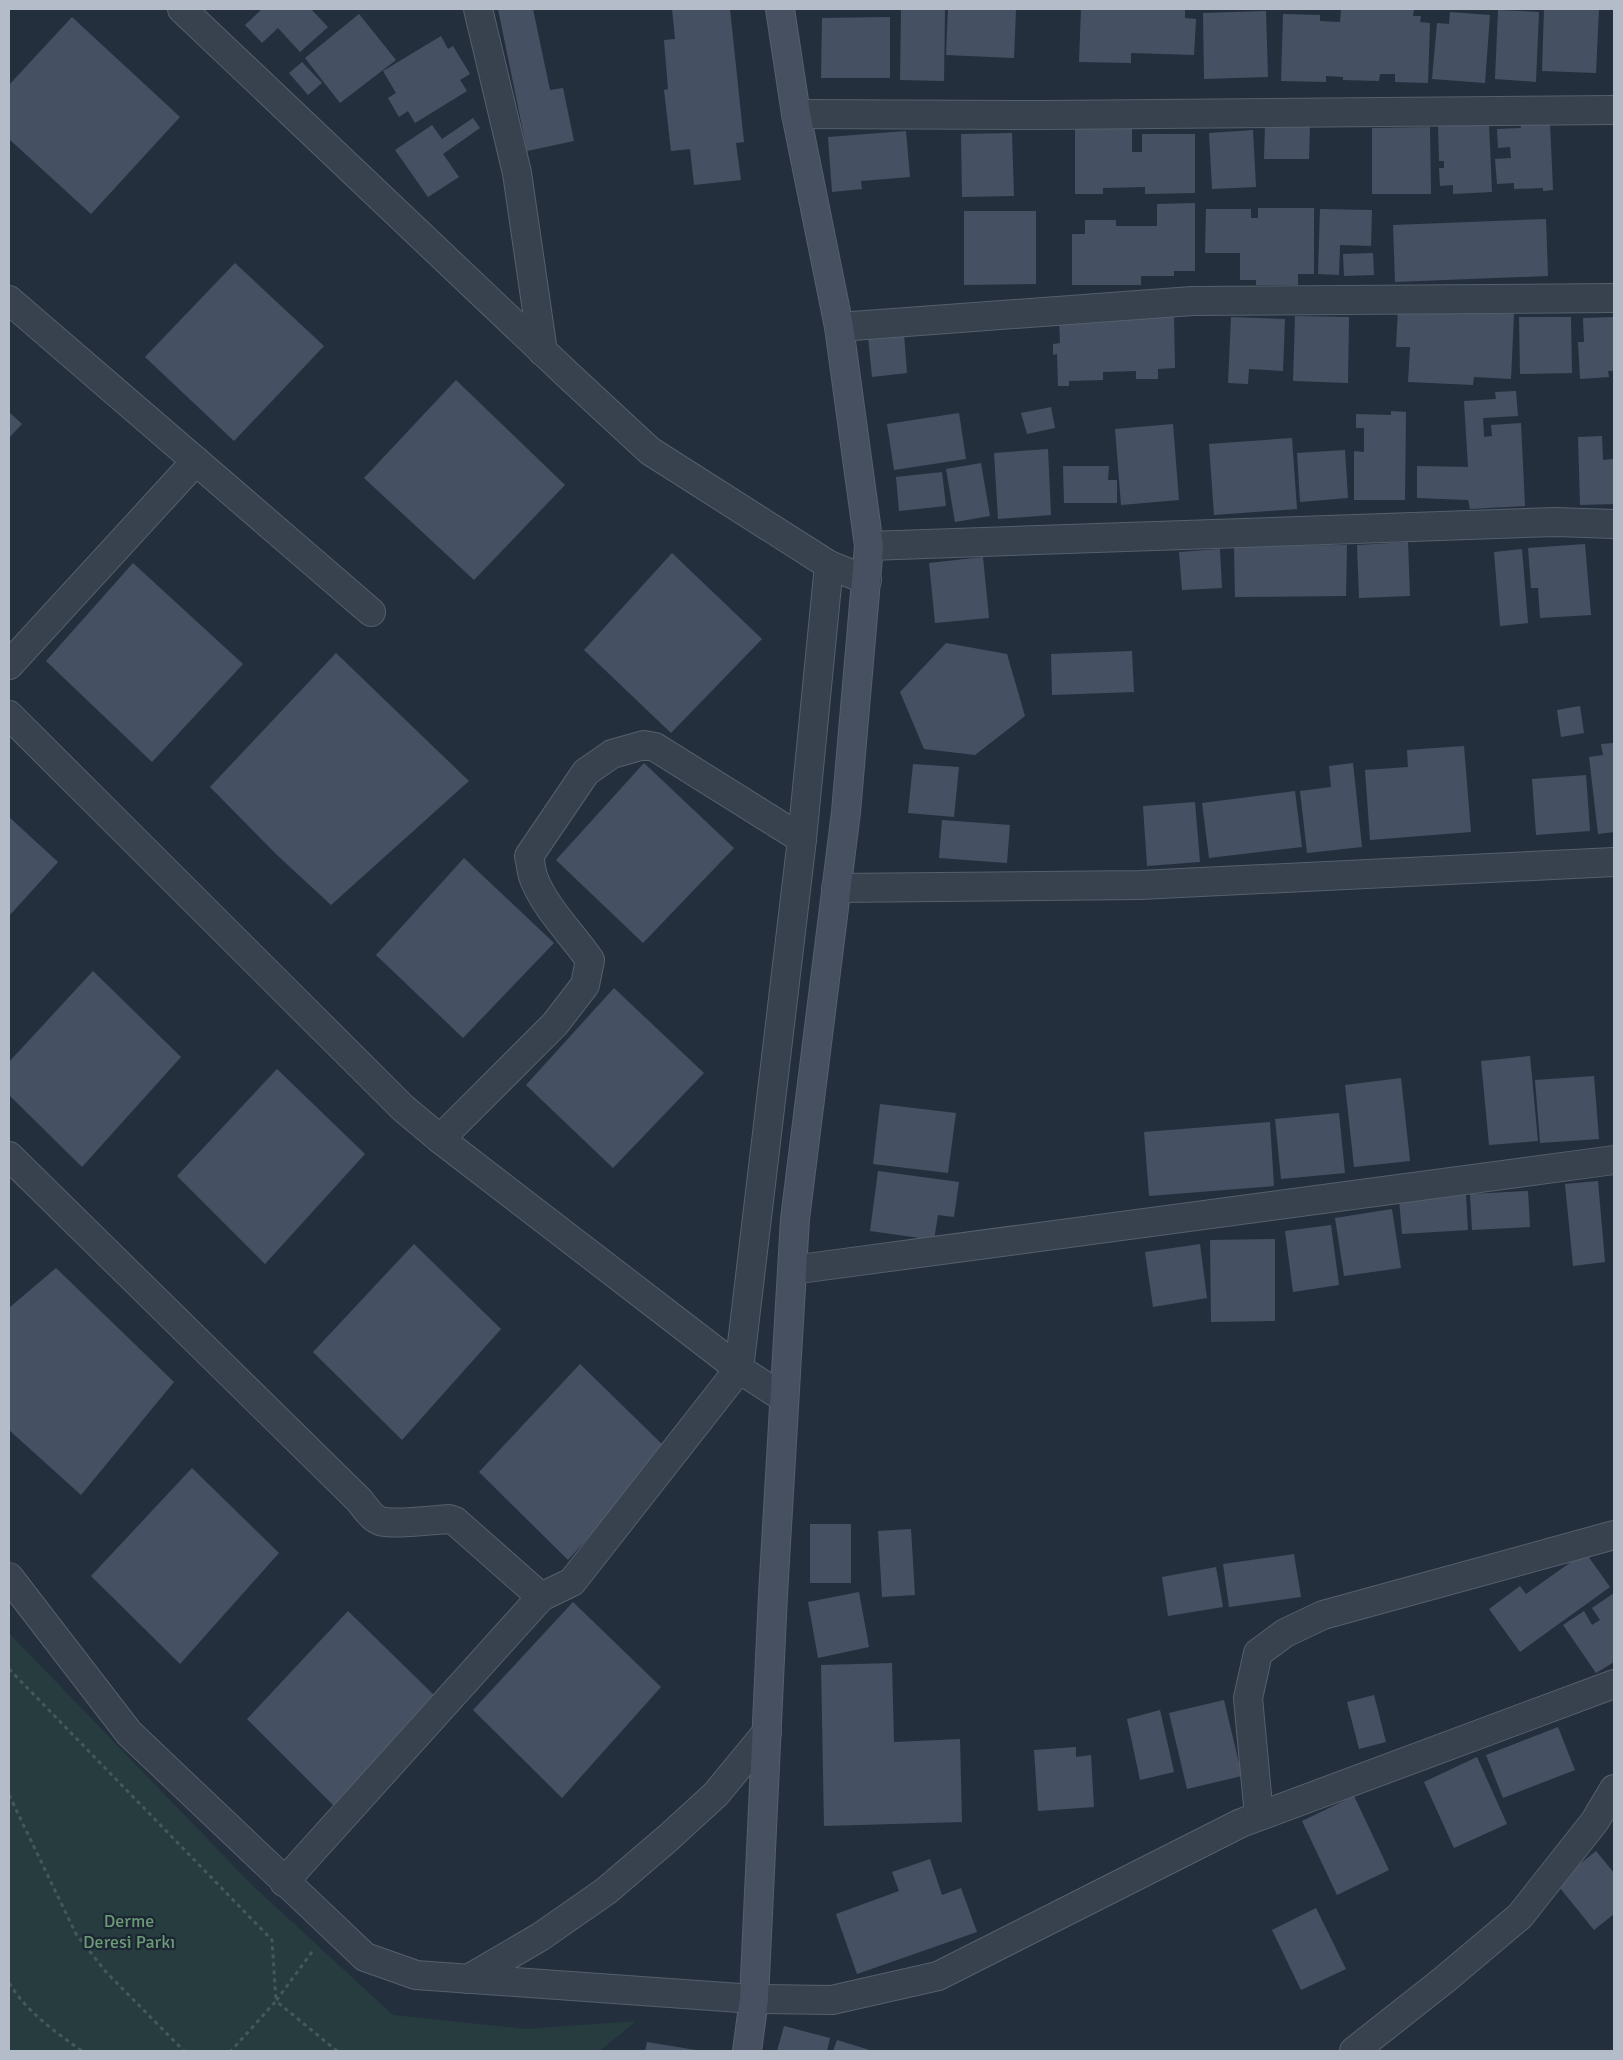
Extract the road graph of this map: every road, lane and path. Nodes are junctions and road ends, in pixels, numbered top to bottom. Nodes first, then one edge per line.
1 (182, 9) edge
2 (478, 9) edge
3 (780, 9) edge
4 (1614, 110) edge
5 (796, 114) junction
6 (1614, 298) edge
7 (9, 300) edge
8 (839, 327) junction
9 (543, 352) junction
10 (196, 461) junction
11 (1614, 524) edge
12 (869, 546) junction
13 (829, 564) junction
14 (866, 580) junction
15 (371, 612) dead end
16 (9, 666) edge
17 (9, 715) edge
18 (802, 839) junction
19 (1614, 862) edge
20 (836, 888) junction
21 (440, 1139) junction
22 (9, 1156) edge
23 (1614, 1160) edge
24 (792, 1270) junction
25 (739, 1369) junction
26 (784, 1398) junction
27 (1614, 1535) edge
28 (9, 1577) edge
29 (541, 1596) junction
30 (9, 1669) edge
31 (1614, 1684) edge
32 (767, 1732) junction
33 (1614, 1789) edge
34 (9, 1795) edge
35 (1259, 1816) junction
36 (284, 1882) junction
37 (331, 1926) junction
38 (468, 1979) junction
39 (9, 1983) edge
40 (754, 1999) junction
41 (276, 2001) junction
42 (82, 2051) edge
43 (184, 2051) edge
44 (231, 2051) edge
45 (337, 2051) edge
46 (747, 2051) edge
47 (1354, 2051) edge

1 - 9 street
2 - 9 street
3 - 5 street
4 - 5 street
5 - 8 street
6 - 8 street
7 - 10 street
8 - 12 street
9 - 13 street
10 - 15 street
10 - 16 street
11 - 12 street
12 - 14 street
13 - 14 street
13 - 18 street
14 - 20 street
17 - 21 street
18 - 21 street
18 - 25 street
19 - 20 street
20 - 24 street
21 - 25 street
22 - 29 street
23 - 24 street
24 - 26 street
25 - 26 street
25 - 29 street
26 - 32 street
27 - 35 street
28 - 36 street
29 - 36 street
30 - 41 path
31 - 35 street
32 - 38 street
32 - 40 street
33 - 47 street
34 - 43 path
35 - 40 street
36 - 37 street
37 - 38 street
37 - 41 path
38 - 40 street
39 - 42 path
40 - 46 street
41 - 44 path
41 - 45 path

